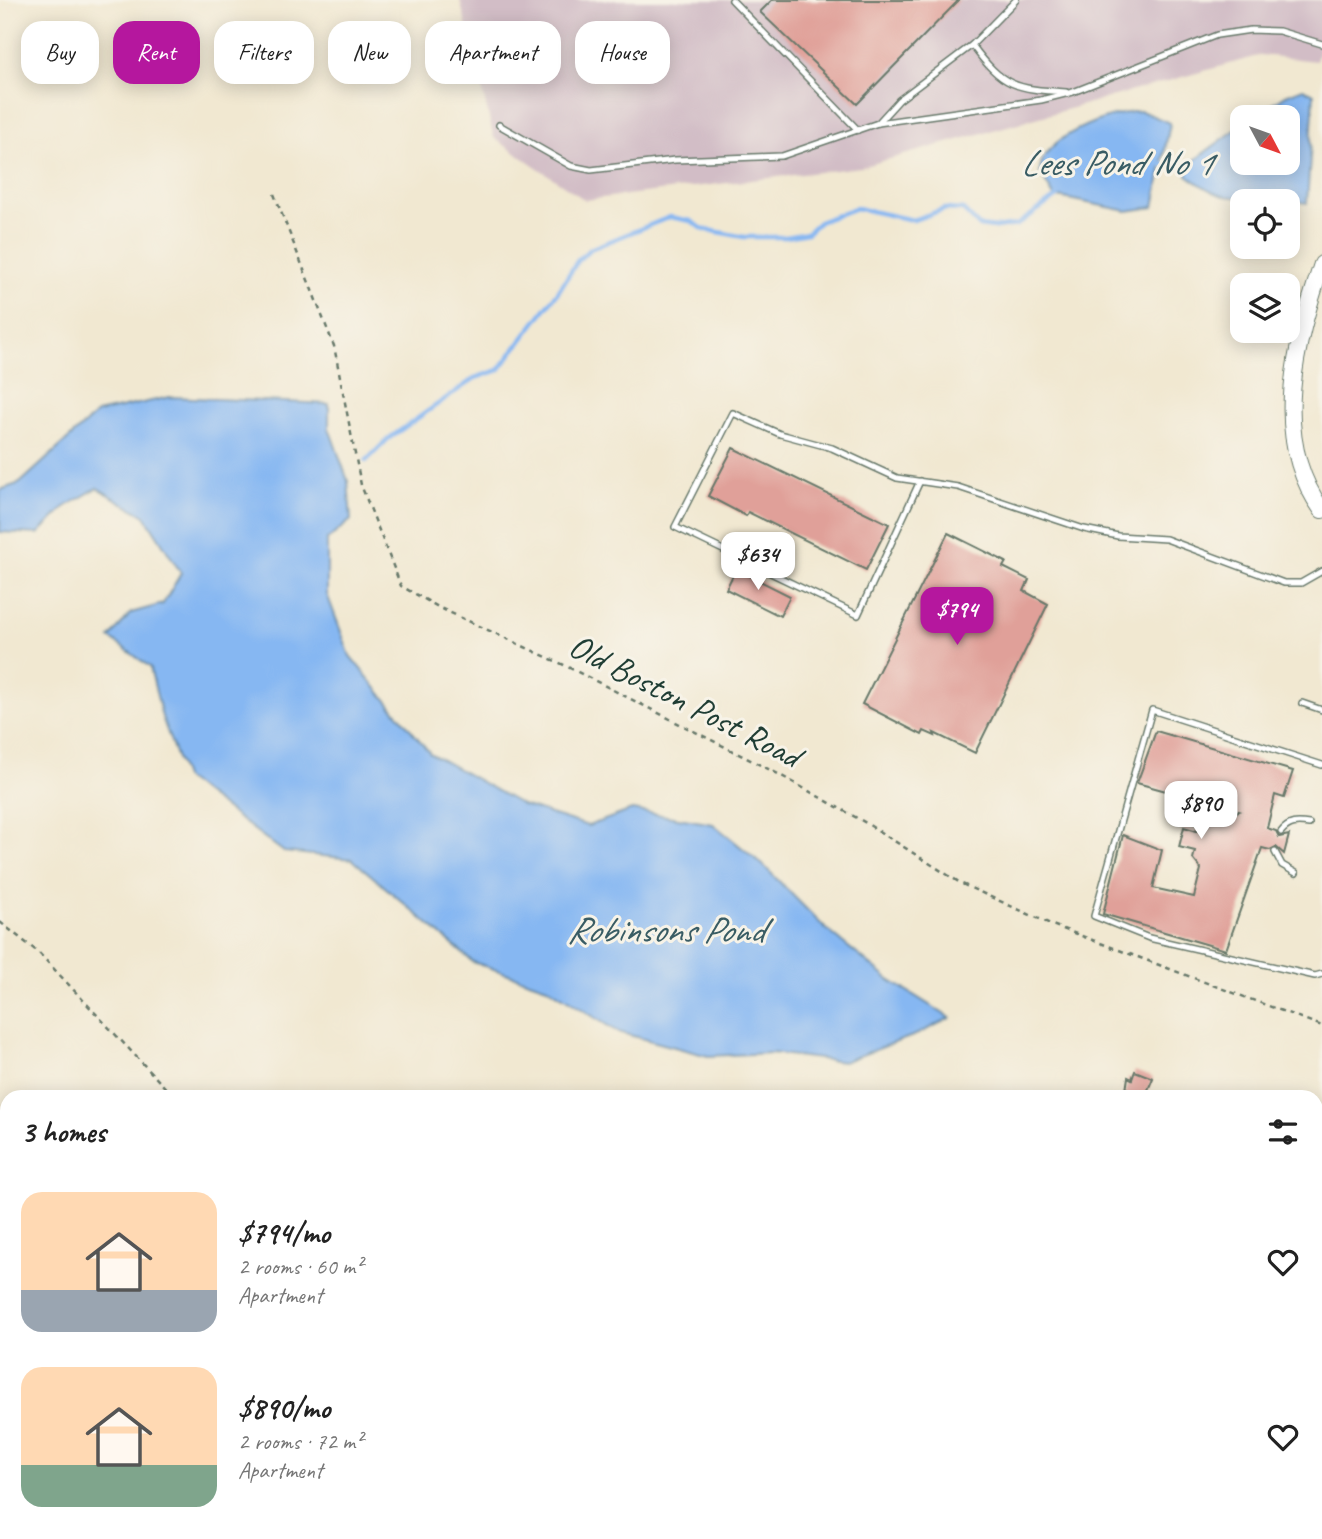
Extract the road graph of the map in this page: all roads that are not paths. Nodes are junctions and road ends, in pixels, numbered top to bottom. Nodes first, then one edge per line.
1 (732, 0) edge
2 (1016, 0) edge
3 (1322, 44) edge
4 (972, 45) junction
5 (1073, 92) junction
6 (878, 123) junction
7 (499, 125) dead end
8 (858, 130) junction
9 (1322, 264) edge
10 (920, 481) junction
11 (1322, 510) edge
12 (1322, 571) edge
13 (1302, 703) dead end
14 (1322, 710) edge
15 (1322, 765) edge
16 (1309, 824) dead end
17 (1281, 832) dead end
18 (1275, 852) dead end
19 (1296, 873) dead end
20 (1322, 974) edge

1 - 8 lane
2 - 4 lane
3 - 5 lane
4 - 5 lane
4 - 6 lane
5 - 6 lane
6 - 8 lane
7 - 8 lane
9 - 11 main road
10 - 10 lane
10 - 12 lane
13 - 14 lane
15 - 20 lane
16 - 17 lane
18 - 19 lane

